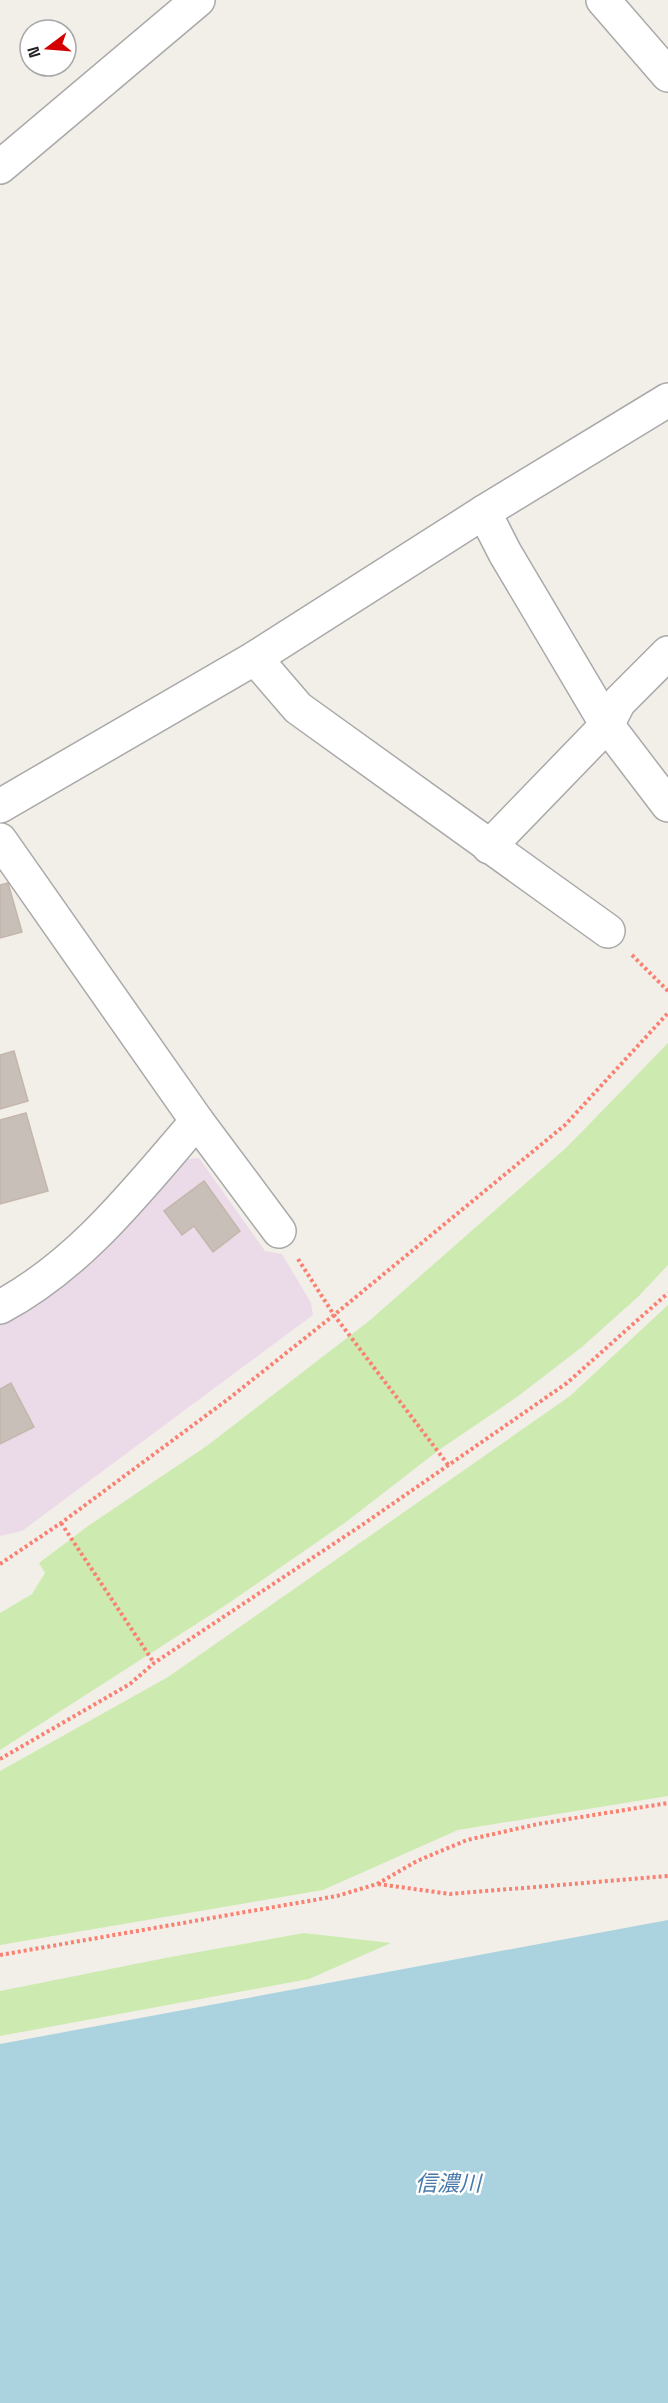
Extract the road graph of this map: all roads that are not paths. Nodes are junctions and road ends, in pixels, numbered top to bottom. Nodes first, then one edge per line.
1 (198, 0) edge
2 (603, 0) edge
3 (668, 75) edge
4 (0, 167) edge
5 (668, 400) edge
6 (484, 512) junction
7 (668, 653) edge
8 (255, 658) junction
9 (607, 725) junction
10 (668, 805) edge
11 (0, 806) edge
12 (0, 840) edge
13 (489, 847) junction
14 (608, 931) road end
15 (197, 1121) junction
16 (279, 1231) road end
17 (0, 1307) edge

1 - 4 street
2 - 3 street
5 - 6 street
6 - 8 street
6 - 9 street
7 - 9 street
8 - 11 street
8 - 13 street
9 - 10 street
9 - 13 street
12 - 15 street
13 - 14 street
15 - 16 street
15 - 17 street

